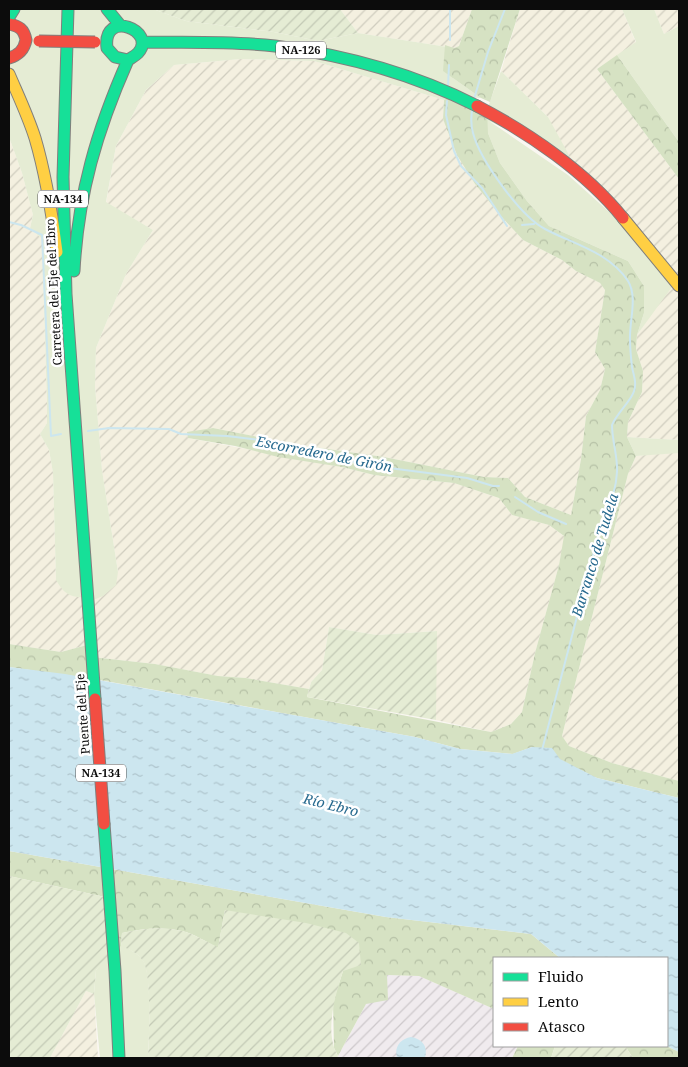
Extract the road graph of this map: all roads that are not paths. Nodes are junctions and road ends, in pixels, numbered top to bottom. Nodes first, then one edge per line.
1 (14, 9) edge
2 (68, 9) edge
3 (107, 9) edge
4 (9, 17) edge
5 (9, 24) edge
6 (120, 25) junction
7 (26, 42) junction
8 (100, 42) junction
9 (142, 42) junction
10 (9, 58) edge
11 (128, 60) junction
12 (9, 74) edge
13 (679, 286) edge
14 (73, 390) junction
15 (78, 454) junction
16 (86, 574) joint
17 (118, 1019) junction
18 (119, 1058) edge
19 (125, 1058) edge

1 - 4 main road
2 - 14 main road, Carretera del Eje del Ebro / NA-134
3 - 6 main road
5 - 7 main road
6 - 8 main road
6 - 9 main road
7 - 8 main road, bridge
7 - 10 main road
8 - 11 main road
9 - 11 main road
9 - 13 main road, NA-126
11 - 14 main road
12 - 15 main road
14 - 15 main road, Carretera del Eje del Ebro / NA-134
15 - 16 main road, Carretera del Eje del Ebro / NA-134
16 - 17 main road, Puente del Eje / NA-134
17 - 18 main road, NA-134
17 - 19 main road

